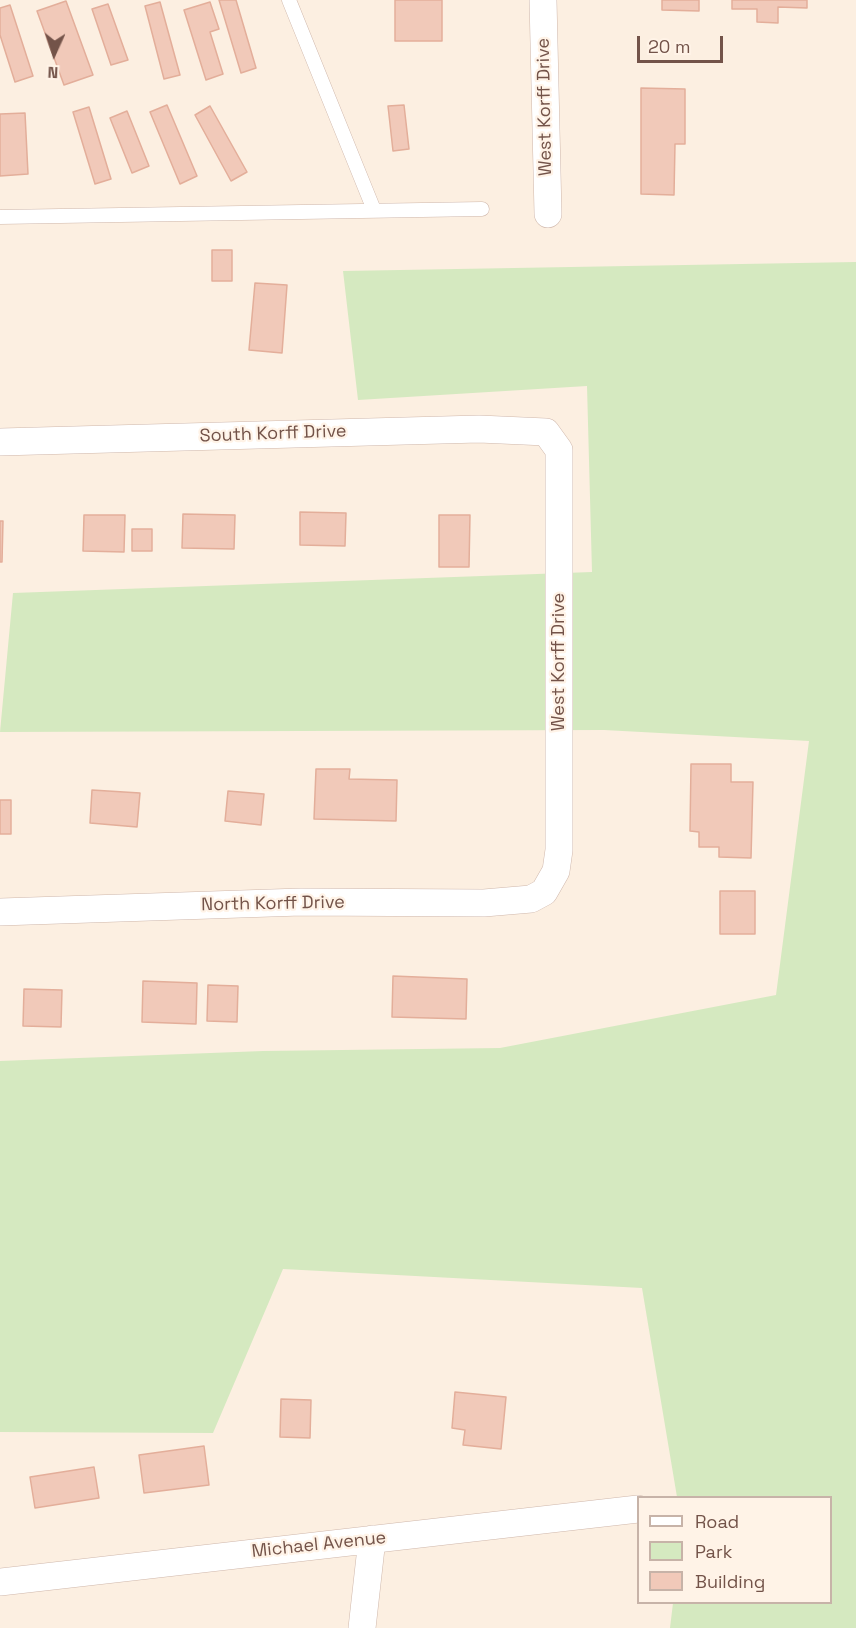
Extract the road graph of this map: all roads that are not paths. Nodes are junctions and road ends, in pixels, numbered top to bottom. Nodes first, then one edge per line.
1 (289, 0) edge
2 (543, 0) edge
3 (482, 209) dead end
4 (374, 210) junction
5 (548, 214) dead end
6 (0, 217) edge
7 (546, 432) joint
8 (0, 442) edge
9 (544, 892) joint
10 (0, 912) edge
11 (637, 1509) edge
12 (372, 1539) junction
13 (0, 1582) edge
14 (362, 1628) edge

1 - 4 lane
2 - 5 street, West Korff Drive
3 - 4 lane
4 - 6 lane
7 - 8 street, South Korff Drive
7 - 9 street, West Korff Drive
9 - 10 street, North Korff Drive
11 - 12 street, Michael Avenue
12 - 13 street, Michael Avenue
12 - 14 street

